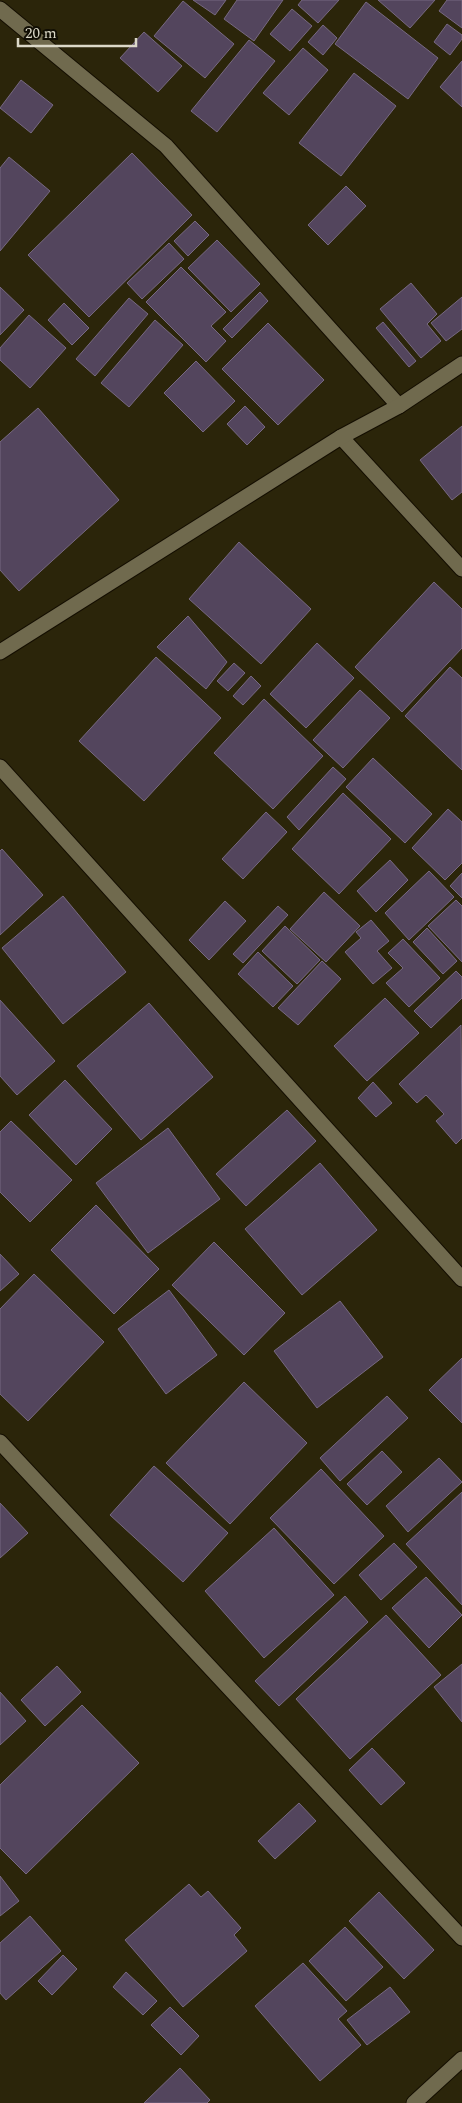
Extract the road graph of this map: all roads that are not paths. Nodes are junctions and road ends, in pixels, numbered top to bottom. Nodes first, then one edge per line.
1 (0, 9) edge
2 (462, 364) edge
3 (399, 406) junction
4 (341, 437) junction
5 (462, 569) edge
6 (0, 652) edge
7 (0, 767) edge
8 (462, 1279) edge
9 (0, 1442) edge
10 (462, 1938) edge
11 (462, 2059) edge
12 (414, 2103) edge

1 - 3 street
2 - 3 street
3 - 4 street
4 - 5 street
4 - 6 street
7 - 8 street
9 - 10 street
11 - 12 street

